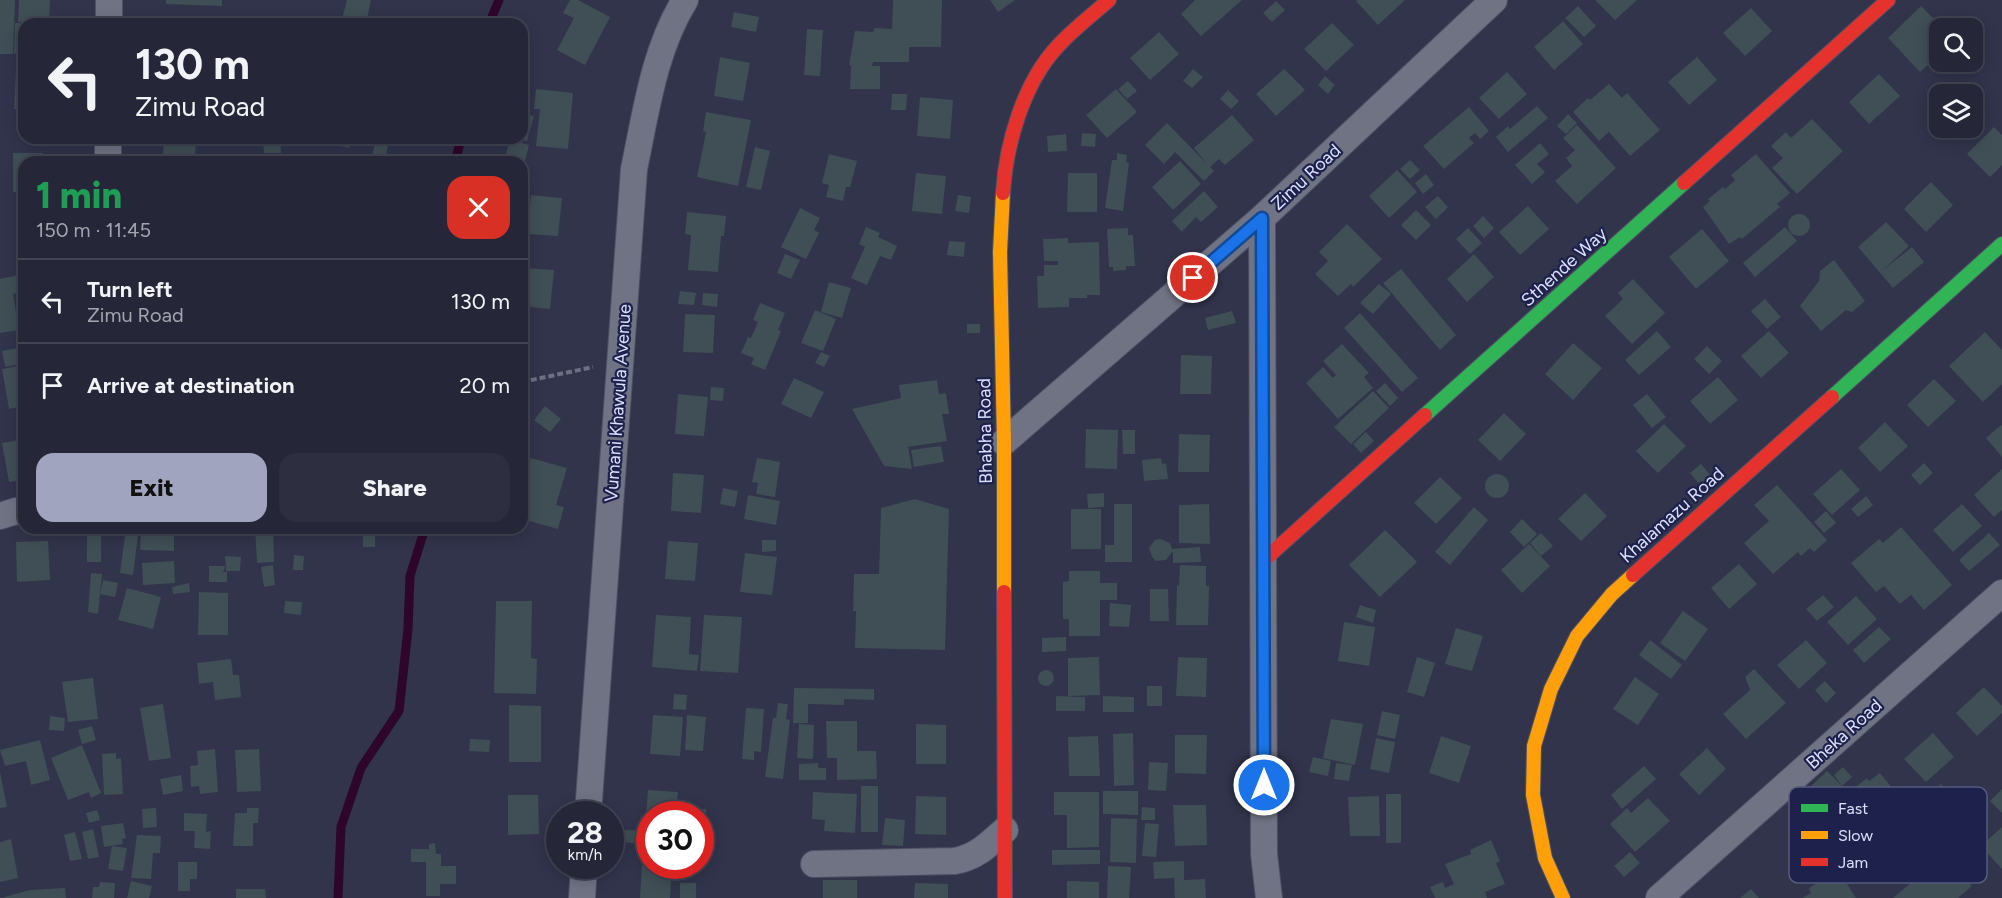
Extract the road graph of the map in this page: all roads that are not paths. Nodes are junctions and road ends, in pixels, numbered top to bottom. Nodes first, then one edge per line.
1 (109, 0) edge
2 (686, 0) edge
3 (1109, 0) edge
4 (1494, 0) edge
5 (1888, 0) edge
6 (109, 18) edge
7 (1262, 218) junction
8 (2002, 244) edge
9 (1004, 441) junction
10 (18, 511) edge
11 (0, 516) edge
12 (1263, 561) junction
13 (2002, 593) edge
14 (589, 801) edge
15 (1005, 830) junction
16 (814, 864) dead end
17 (583, 879) edge
18 (582, 898) edge
19 (1005, 898) edge
20 (1269, 898) edge
21 (1563, 898) edge
22 (1659, 898) edge

1 - 6 street
2 - 14 street, Vumani Khawula Avenue
3 - 9 street, Bhabha Road
4 - 7 street, Zimu Road
5 - 12 street, Sthende Way
7 - 9 street, Zimu Road
7 - 12 street
8 - 21 street, Khalamazu Road
9 - 15 street, Bhabha Road
10 - 11 street
12 - 20 street
13 - 22 street, Bheka Road
15 - 16 street
15 - 19 street, Bhabha Road
17 - 18 street

